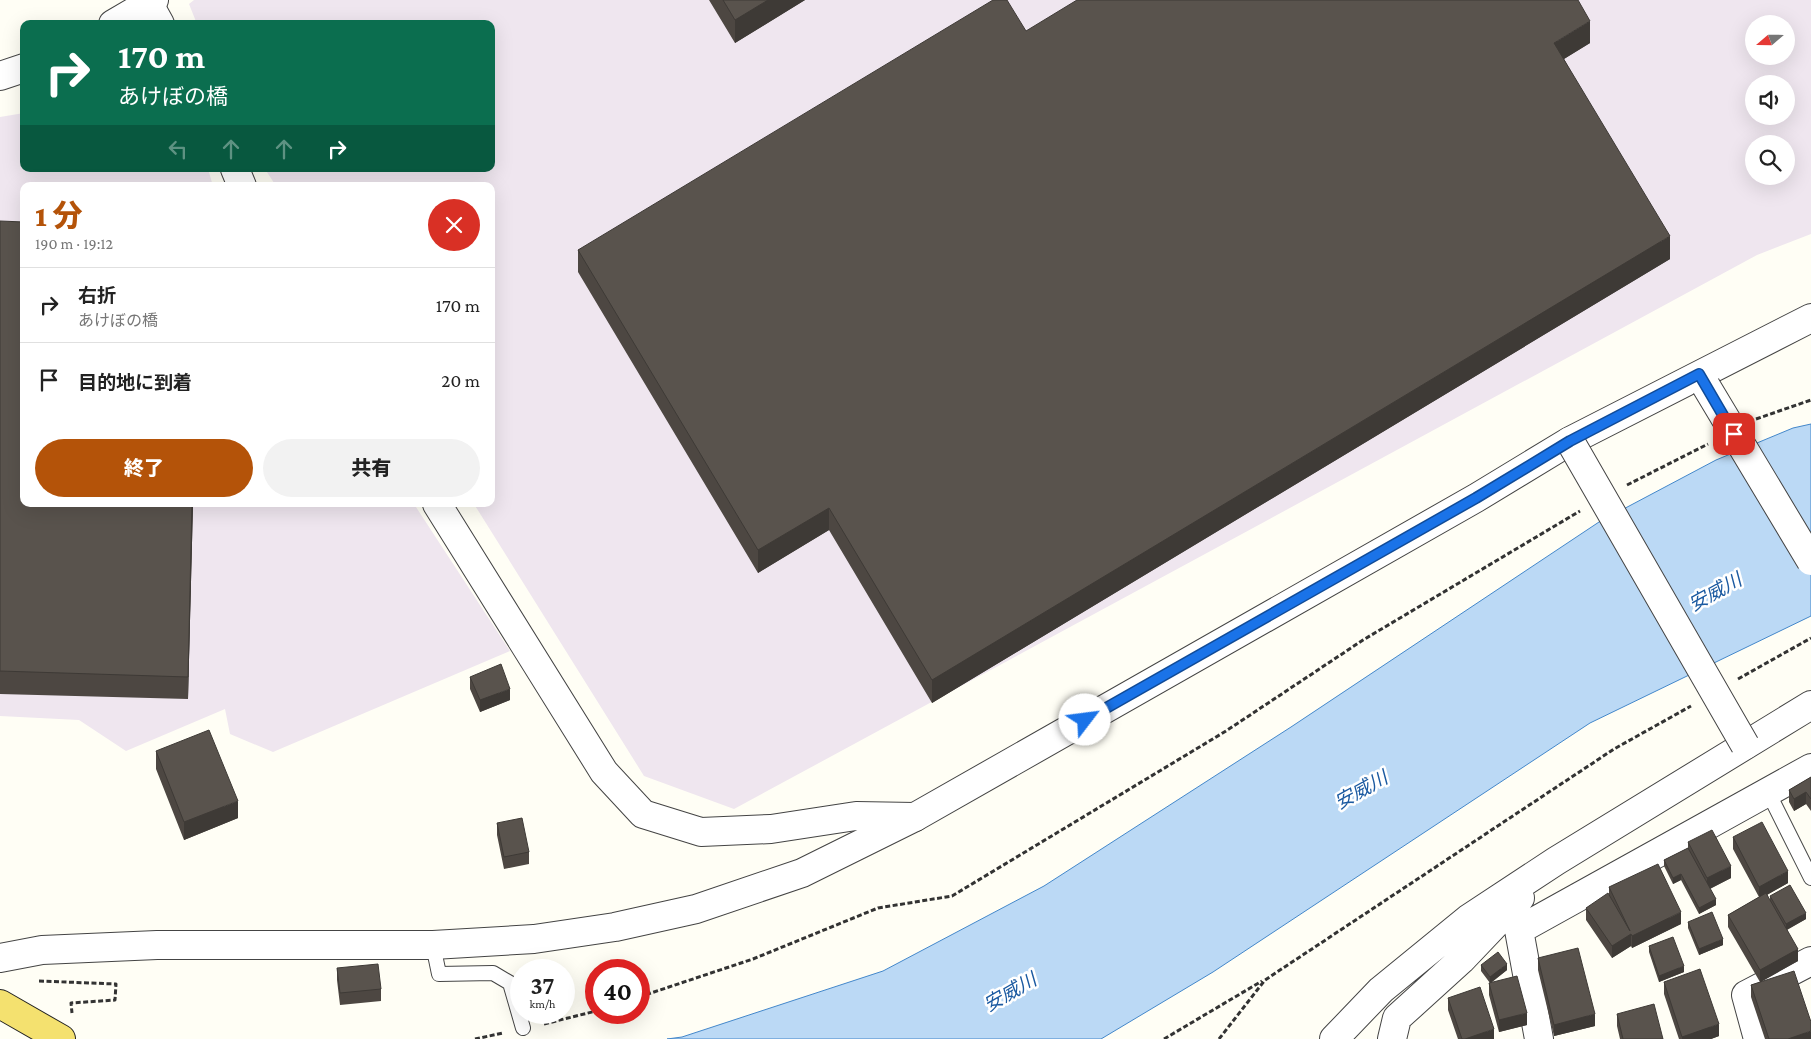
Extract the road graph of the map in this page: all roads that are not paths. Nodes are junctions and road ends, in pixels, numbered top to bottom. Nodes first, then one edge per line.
1 (154, 9) edge
2 (124, 20) edge
3 (20, 69) edge
4 (0, 76) edge
5 (1811, 318) edge
6 (1702, 380) junction
7 (1570, 441) junction
8 (439, 507) edge
9 (1811, 561) edge
10 (1811, 705) edge
11 (1745, 745) junction
12 (1811, 746) edge
13 (1811, 768) edge
14 (1764, 794) junction
15 (915, 817) junction
16 (1556, 861) junction
17 (1811, 878) edge
18 (433, 945) junction
19 (0, 958) edge
20 (1811, 961) edge
21 (0, 1004) edge
22 (66, 1028) edge
23 (523, 1028) road end
24 (1334, 1039) edge
25 (1392, 1039) edge
26 (1539, 1039) edge
27 (1758, 1039) edge

1 - 2 street
3 - 4 street
5 - 6 street
6 - 7 street
6 - 9 street, bridge
7 - 11 street, bridge
7 - 15 street
8 - 15 street
10 - 11 street
11 - 16 street
12 - 14 street
13 - 14 street
14 - 17 lane
14 - 26 street
15 - 18 street
16 - 24 street
16 - 25 street
18 - 19 street
18 - 23 lane
20 - 27 street
21 - 22 main road

